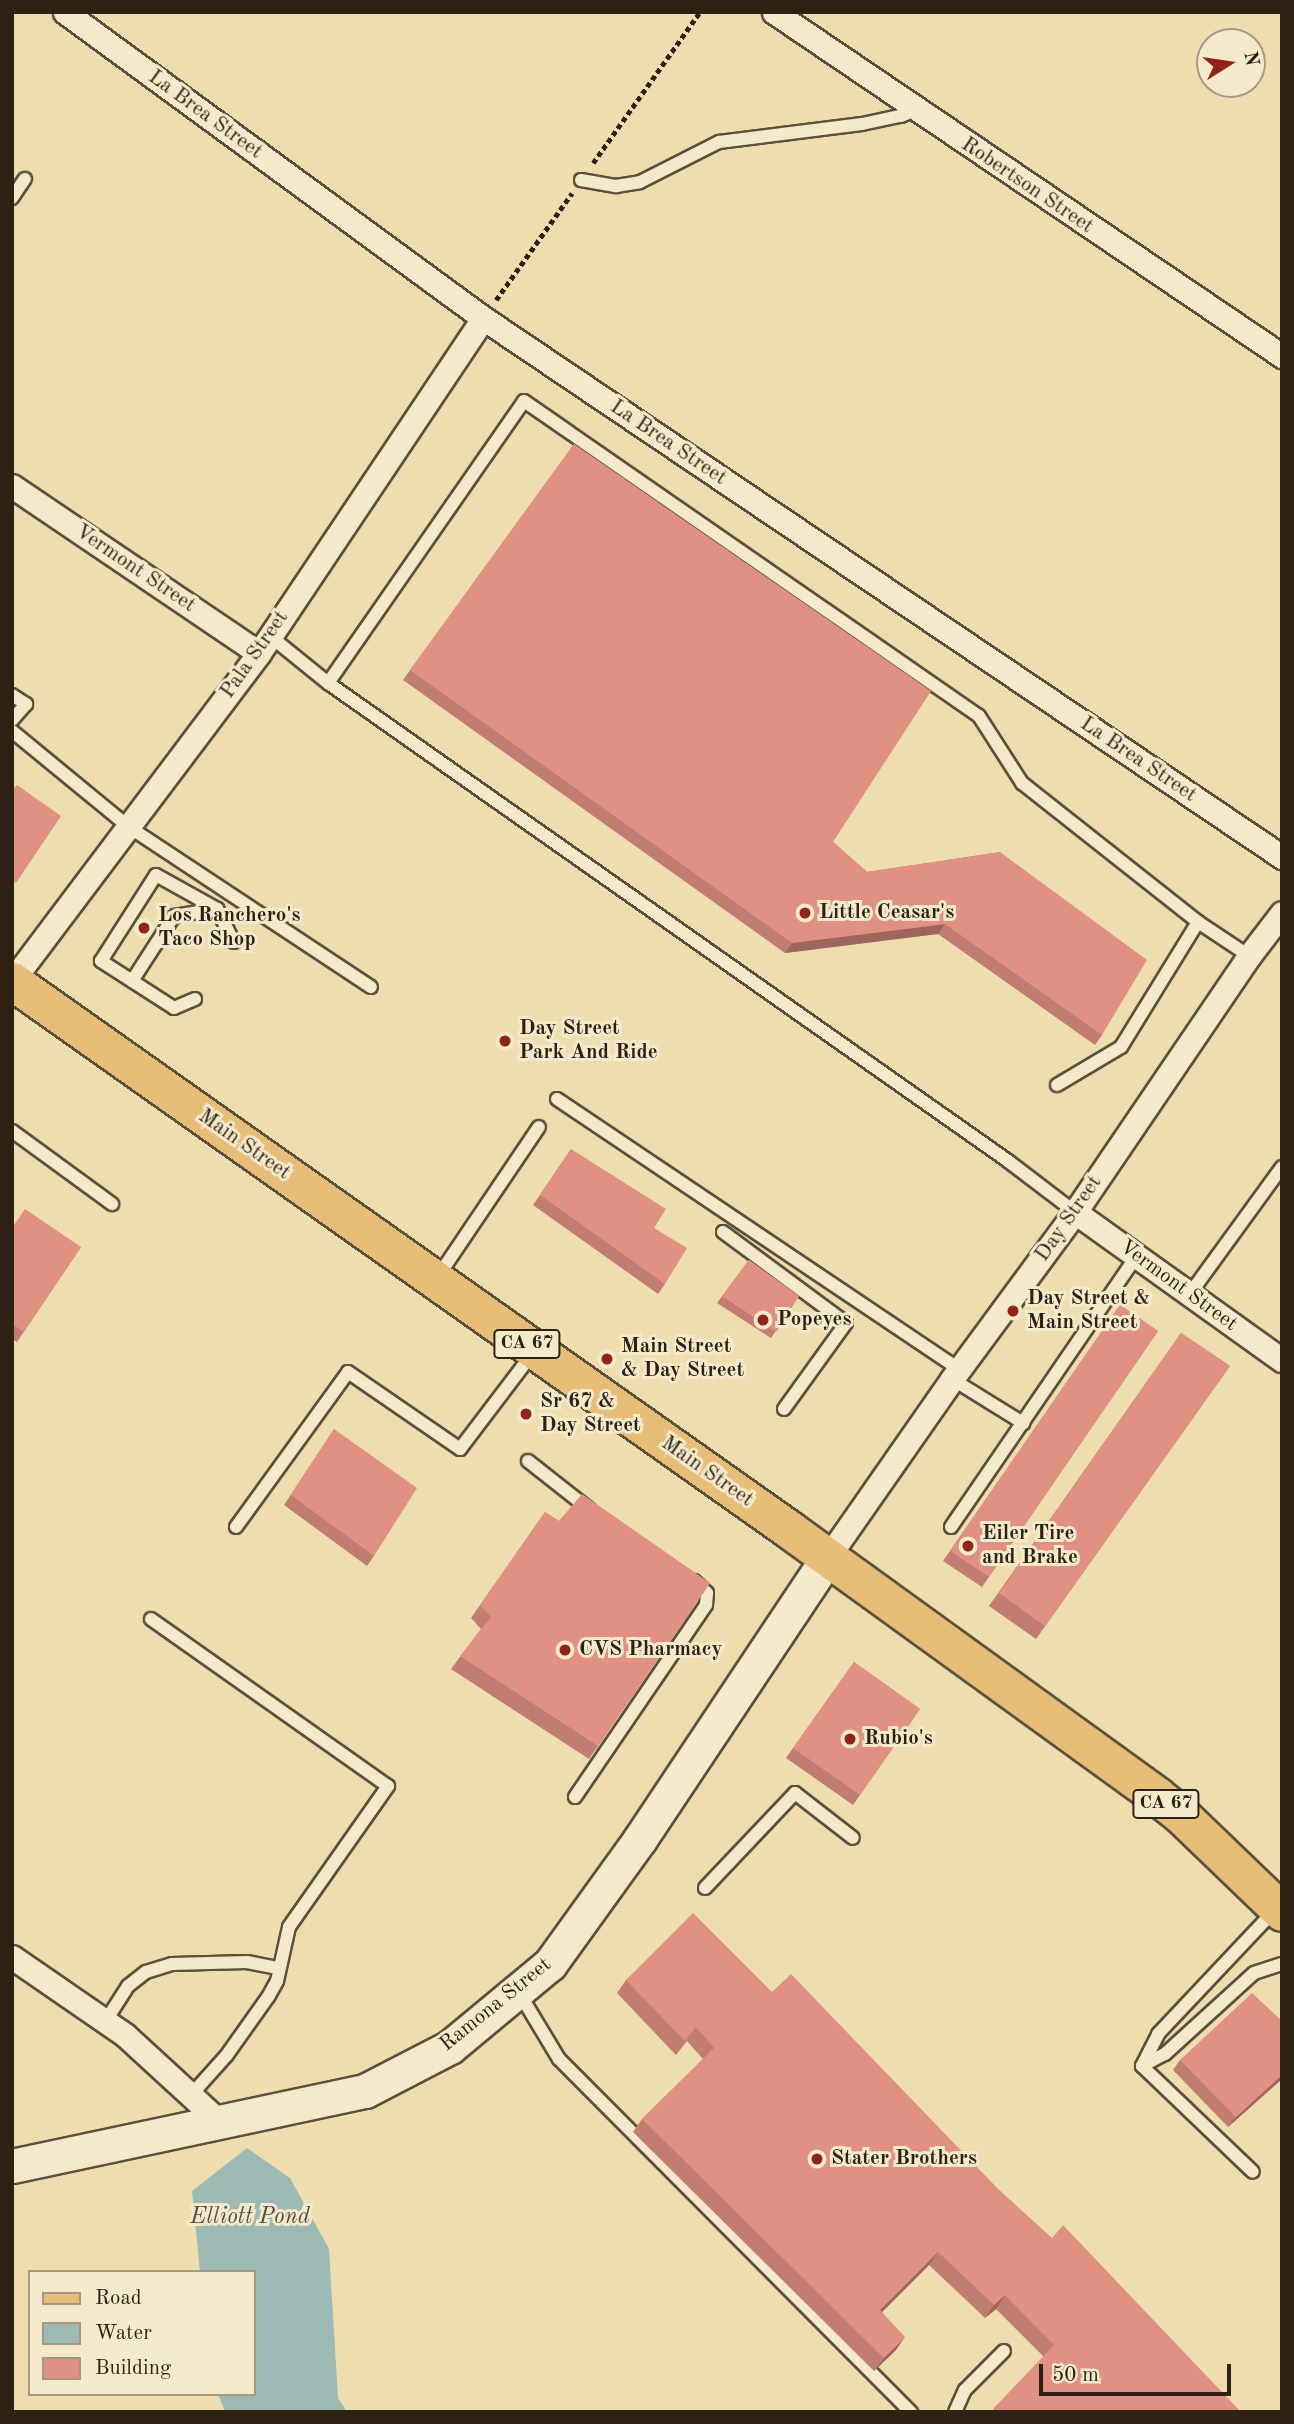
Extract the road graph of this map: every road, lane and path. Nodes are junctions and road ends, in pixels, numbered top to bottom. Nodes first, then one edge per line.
1 (65, 12) edge
2 (774, 12) edge
3 (915, 110) junction
4 (25, 179) dead end
5 (580, 180) dead end
6 (12, 198) edge
7 (483, 318) junction
8 (1282, 356) edge
9 (12, 486) edge
10 (264, 644) junction
11 (328, 682) junction
12 (12, 695) edge
13 (12, 720) edge
14 (12, 732) edge
15 (129, 827) junction
16 (1282, 857) edge
17 (217, 909) junction
18 (1282, 913) edge
19 (1198, 922) junction
20 (234, 942) dead end
21 (1249, 956) junction
22 (12, 981) edge
23 (132, 981) junction
24 (371, 987) dead end
25 (195, 999) dead end
26 (1057, 1084) dead end
27 (557, 1099) dead end
28 (539, 1127) dead end
29 (12, 1130) edge
30 (1282, 1167) edge
31 (112, 1203) dead end
32 (1075, 1212) junction
33 (723, 1232) dead end
34 (1136, 1257) junction
35 (435, 1281) junction
36 (1189, 1295) junction
37 (536, 1350) junction
38 (1282, 1360) edge
39 (955, 1374) junction
40 (784, 1409) dead end
41 (1023, 1423) junction
42 (528, 1461) dead end
43 (595, 1515) edge
44 (236, 1527) dead end
45 (951, 1527) dead end
46 (828, 1557) junction
47 (687, 1576) edge
48 (151, 1619) dead end
49 (575, 1797) dead end
50 (853, 1838) dead end
51 (705, 1888) dead end
52 (1280, 1906) edge
53 (12, 1957) edge
54 (1282, 1964) edge
55 (279, 1968) junction
56 (518, 1991) junction
57 (106, 2022) junction
58 (1142, 2066) junction
59 (191, 2095) junction
60 (220, 2122) junction
61 (12, 2166) edge
62 (1253, 2172) dead end
63 (1004, 2351) dead end
64 (911, 2412) edge
65 (955, 2412) edge

1 - 7 street, La Brea Street
2 - 3 street, Robertson Street
3 - 5 lane
3 - 8 street, Robertson Street
4 - 6 lane
7 - 10 street, Pala Street
7 - 16 street, La Brea Street
9 - 10 street, Vermont Street
10 - 11 lane
10 - 15 street, Pala Street
11 - 19 lane
11 - 32 lane
12 - 13 lane
14 - 15 lane
15 - 22 street, Pala Street
15 - 24 lane
17 - 20 lane
17 - 23 lane
17 - 23 lane
18 - 21 street, Day Street
19 - 21 lane
19 - 26 lane
21 - 32 street, Day Street
22 - 35 main road, Main Street / CA 67
23 - 25 lane
27 - 39 lane
28 - 35 lane
29 - 31 lane
30 - 36 lane
32 - 34 street, Vermont Street
32 - 39 street, Day Street
33 - 40 lane
34 - 36 street, Vermont Street
34 - 41 lane
35 - 37 main road, Main Street / CA 67
36 - 38 street, Vermont Street
37 - 44 lane
37 - 46 main road, Main Street / CA 67
39 - 41 lane
39 - 46 street, Day Street
41 - 45 lane
42 - 43 lane
46 - 52 main road, Main Street / CA 67
46 - 56 main road, Ramona Street
47 - 49 lane
48 - 55 lane
50 - 51 lane
52 - 58 lane
53 - 57 street
54 - 58 lane
55 - 57 lane
55 - 59 lane
56 - 60 main road, Ramona Street
56 - 64 lane
57 - 59 street
58 - 62 lane
59 - 60 street
60 - 61 main road, Ramona Street
63 - 65 lane

